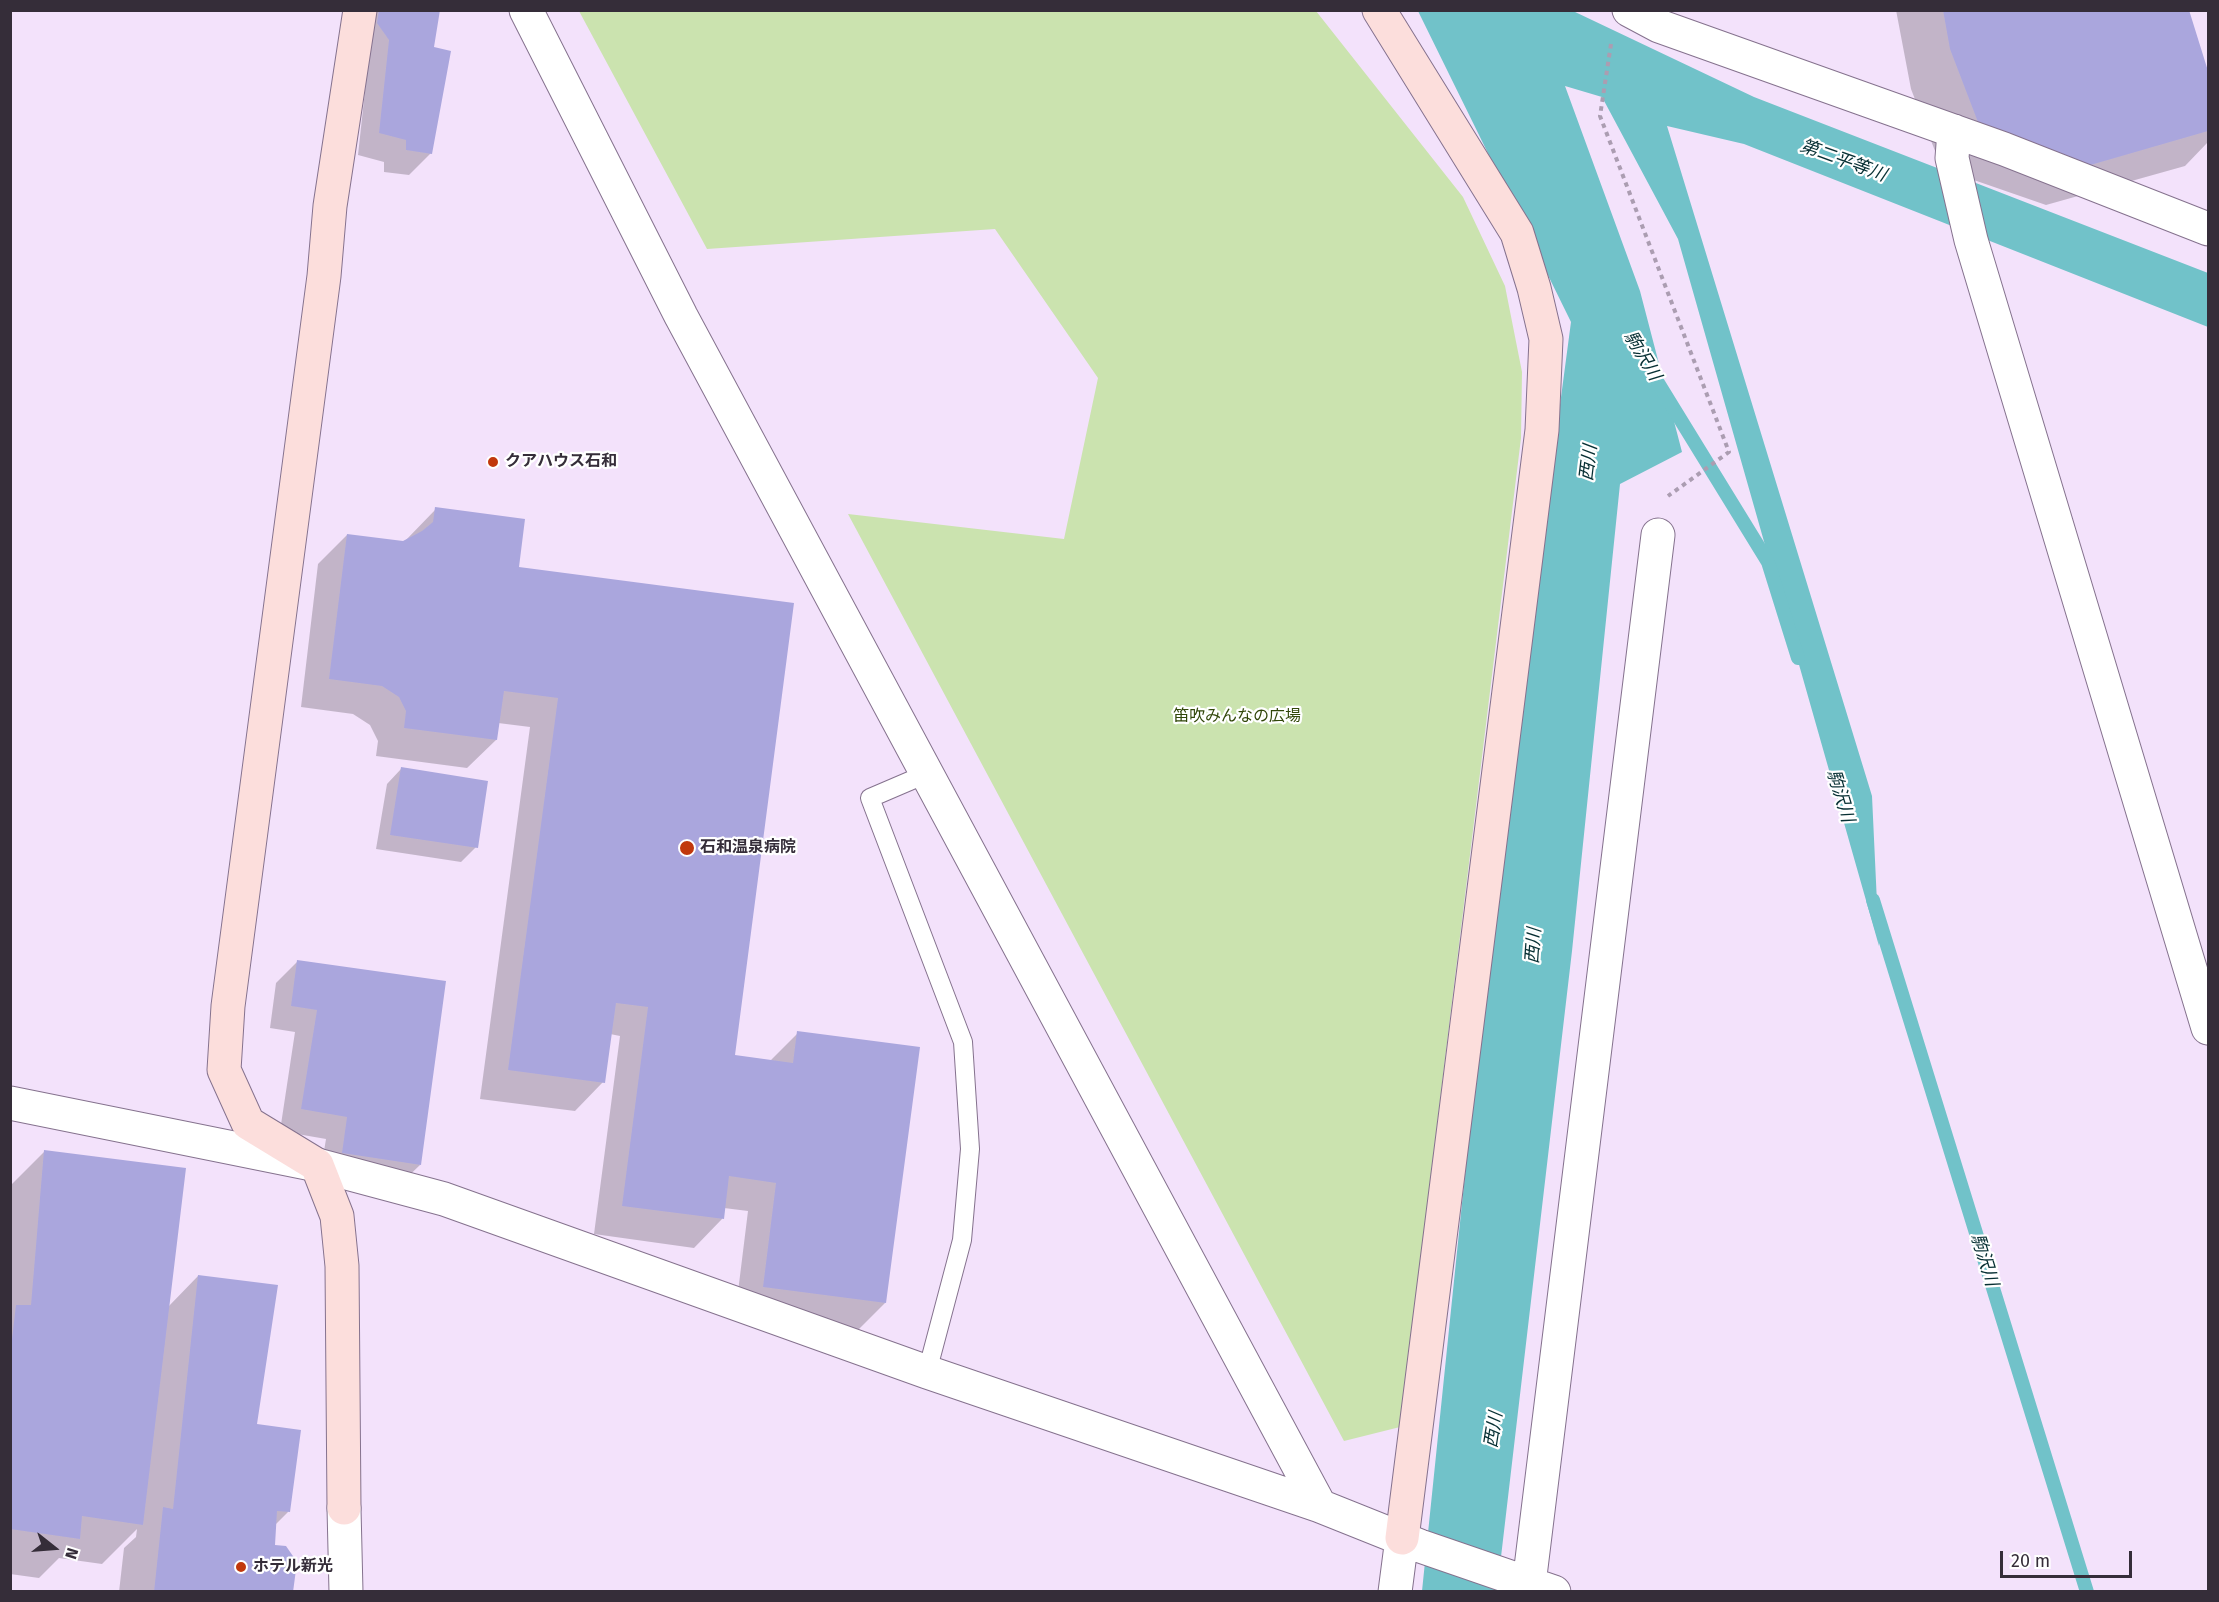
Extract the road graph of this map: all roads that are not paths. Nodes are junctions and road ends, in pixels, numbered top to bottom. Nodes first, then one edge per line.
1 (360, 10) edge
2 (526, 10) edge
3 (1379, 10) edge
4 (1621, 24) edge
5 (1953, 144) junction
6 (2208, 229) edge
7 (1658, 535) dead end
8 (926, 774) junction
9 (2208, 1028) edge
10 (10, 1103) edge
11 (317, 1165) junction
12 (927, 1372) junction
13 (1320, 1506) junction
14 (1411, 1542) junction
15 (1528, 1585) edge
16 (346, 1592) edge
17 (1395, 1592) edge

1 - 11 street
2 - 8 street
3 - 14 street
4 - 5 street
5 - 6 street
5 - 9 street
7 - 15 street
8 - 12 lane
8 - 13 street
10 - 11 street
11 - 12 street
11 - 16 street
12 - 13 street
13 - 14 street
14 - 15 street
14 - 17 street

